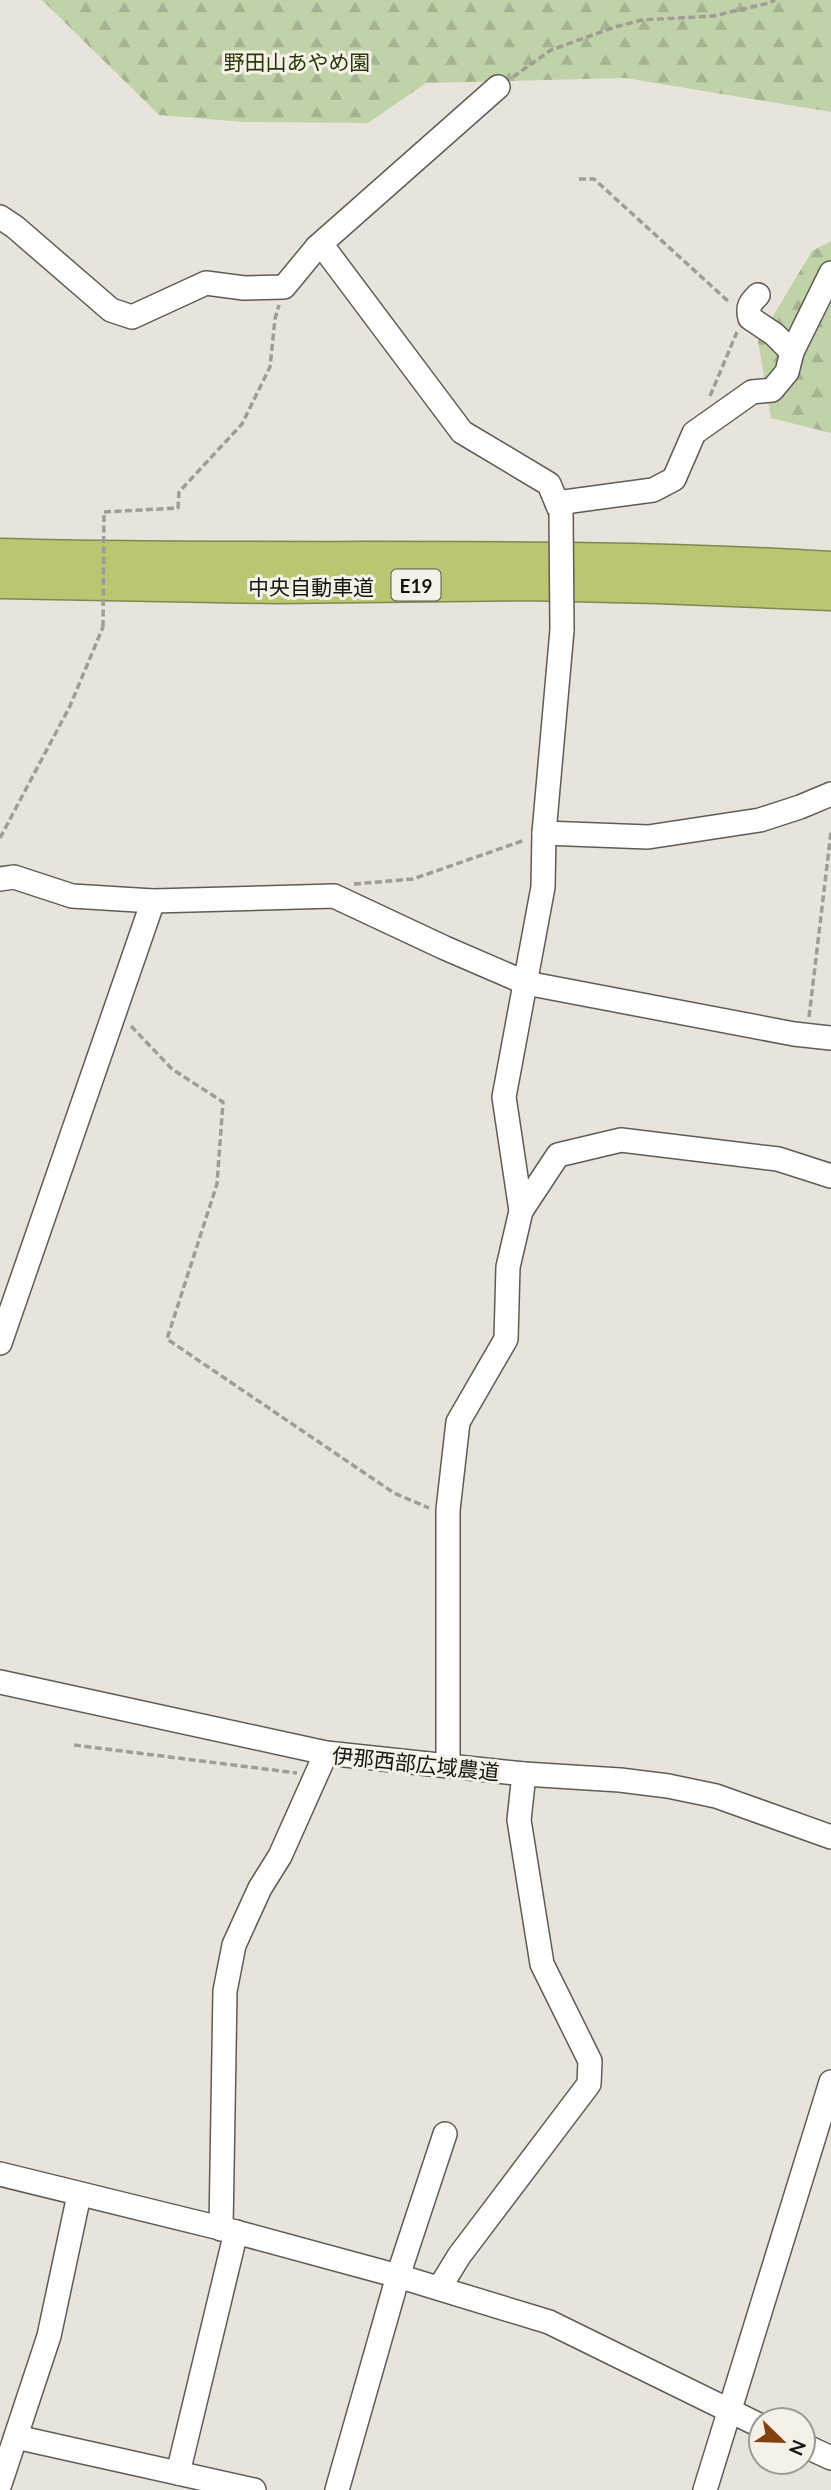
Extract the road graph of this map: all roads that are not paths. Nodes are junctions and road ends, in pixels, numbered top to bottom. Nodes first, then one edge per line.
1 (498, 87) road end
2 (0, 217) edge
3 (317, 247) junction
4 (831, 273) edge
5 (758, 295) dead end
6 (792, 352) junction
7 (559, 508) junction
8 (0, 555) edge
9 (831, 568) edge
10 (0, 582) edge
11 (831, 594) edge
12 (831, 794) edge
13 (544, 833) junction
14 (0, 879) edge
15 (153, 901) junction
16 (526, 983) junction
17 (831, 1038) edge
18 (831, 1176) edge
19 (521, 1210) junction
20 (0, 1343) edge
21 (0, 1682) edge
22 (326, 1753) junction
23 (448, 1766) junction
24 (524, 1774) junction
25 (831, 1837) edge
26 (831, 2082) edge
27 (445, 2134) dead end
28 (0, 2174) edge
29 (79, 2195) junction
30 (228, 2231) junction
31 (398, 2276) junction
32 (440, 2287) junction
33 (729, 2410) junction
34 (747, 2419) edge
35 (16, 2437) junction
36 (178, 2473) junction
37 (0, 2484) edge
38 (243, 2489) edge
39 (337, 2490) edge
40 (705, 2490) edge

1 - 3 street
2 - 3 street
3 - 7 street
4 - 6 street
5 - 6 street
6 - 7 street
7 - 13 street, bridge
8 - 9 highway, 中央自動車道 / E19
10 - 11 highway, 中央自動車道 / E19
12 - 13 street
13 - 16 street
14 - 15 street
15 - 16 street
15 - 20 street
16 - 17 street
16 - 19 street
18 - 19 street
19 - 23 street
21 - 22 street, 伊那西部広域農道
22 - 23 street, 伊那西部広域農道
22 - 30 street
23 - 24 street, 伊那西部広域農道
24 - 25 street, 伊那西部広域農道
24 - 32 street
26 - 33 street
27 - 31 street
28 - 29 street
29 - 30 street
29 - 35 street
30 - 31 street
30 - 36 street
31 - 32 street
31 - 39 street
32 - 33 street
33 - 34 street
33 - 40 street
35 - 36 street
35 - 37 street
36 - 38 street

